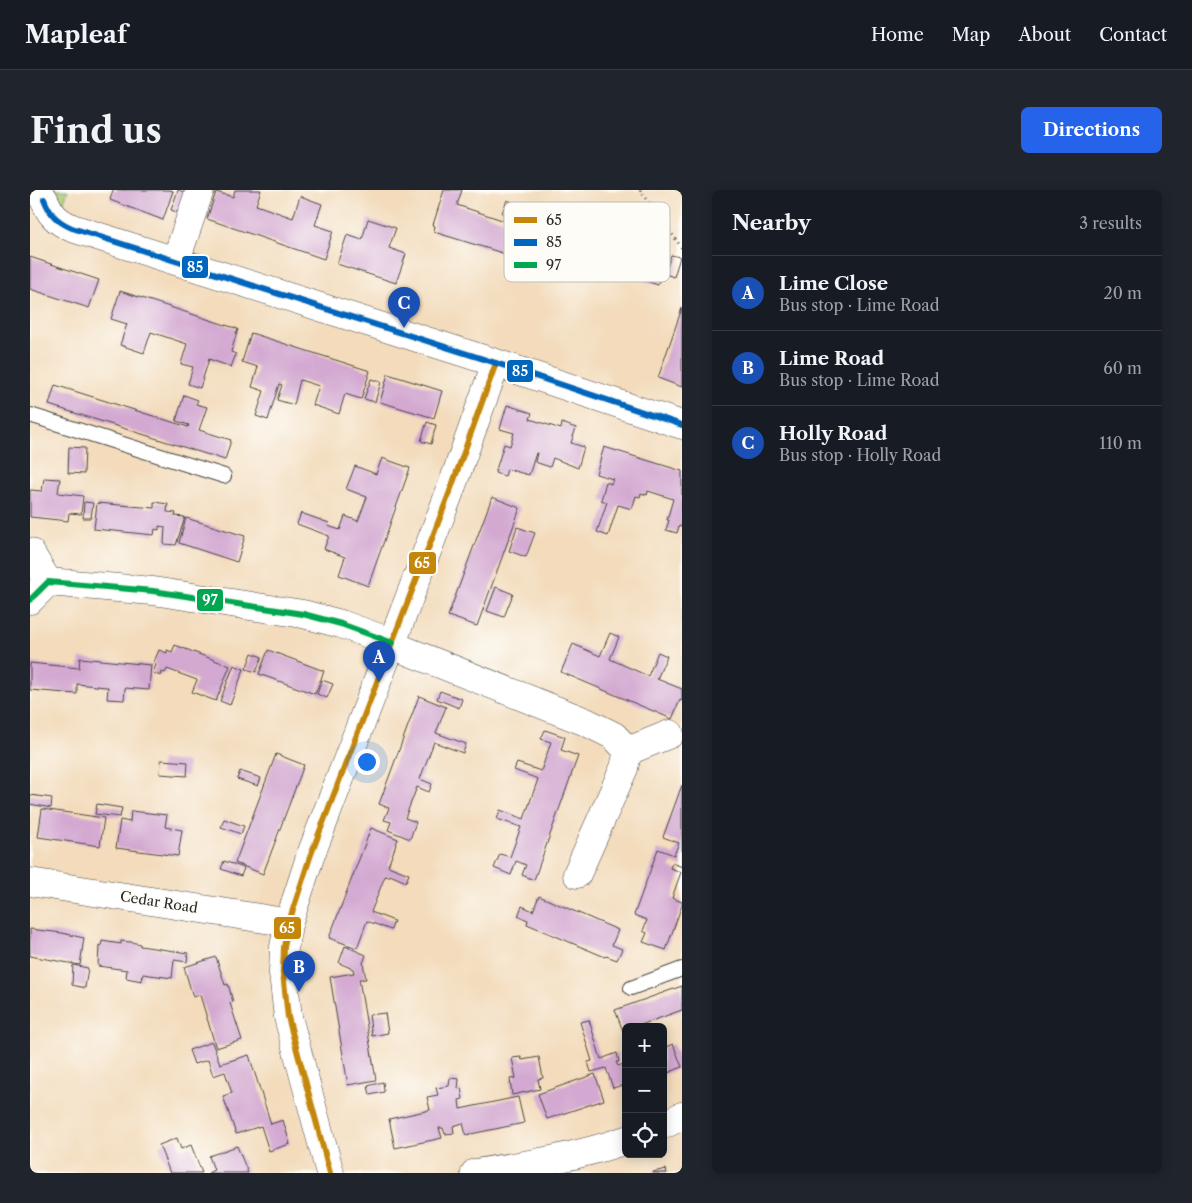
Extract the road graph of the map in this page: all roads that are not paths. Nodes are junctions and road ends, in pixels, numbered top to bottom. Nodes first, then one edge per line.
1 (200, 190) edge
2 (39, 197) edge
3 (176, 260) junction
4 (496, 363) junction
5 (30, 415) edge
6 (680, 425) edge
7 (224, 476) dead end
8 (30, 552) edge
9 (39, 591) edge
10 (392, 644) junction
11 (670, 734) dead end
12 (628, 751) junction
13 (576, 874) dead end
14 (30, 882) edge
15 (288, 925) junction
16 (682, 969) edge
17 (631, 988) dead end
18 (682, 1116) edge
19 (667, 1123) edge
20 (622, 1141) edge
21 (534, 1168) edge
22 (330, 1173) edge
23 (475, 1173) edge

1 - 3 street
2 - 3 street
3 - 4 street
4 - 6 street
4 - 10 street
5 - 7 lane
8 - 9 street
9 - 10 street
10 - 12 street
10 - 15 street
11 - 12 street
12 - 13 street
14 - 15 street, Cedar Road
15 - 22 street
16 - 17 lane
18 - 19 street
20 - 21 street
21 - 23 street

